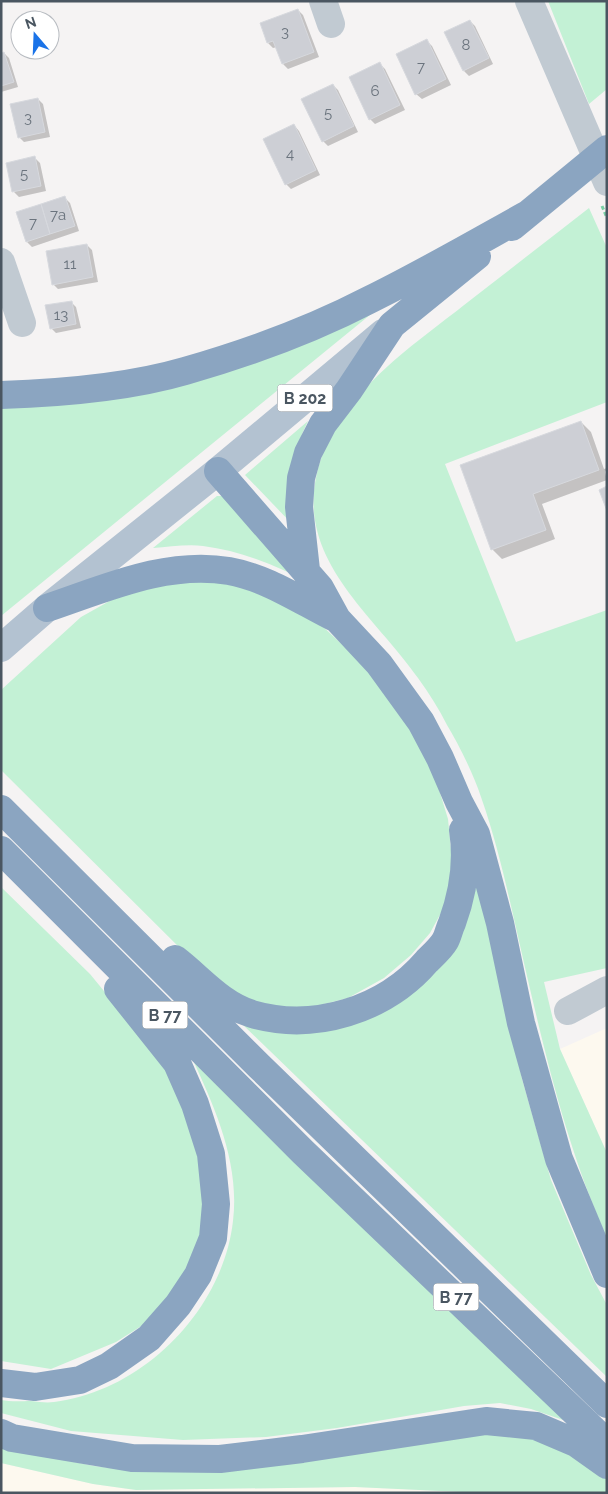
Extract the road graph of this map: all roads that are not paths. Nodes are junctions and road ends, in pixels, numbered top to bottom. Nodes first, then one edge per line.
1 (529, 1) edge
2 (607, 149) edge
3 (607, 182) edge
4 (526, 216) junction
5 (1, 262) edge
6 (22, 323) dead end
7 (392, 326) junction
8 (1, 395) edge
9 (218, 471) junction
10 (306, 570) junction
11 (47, 608) junction
12 (337, 619) junction
13 (1, 648) edge
14 (458, 802) junction
15 (1, 809) edge
16 (1, 850) edge
17 (28, 877) junction
18 (96, 903) junction
19 (607, 990) edge
20 (568, 1011) dead end
21 (607, 1274) edge
22 (1, 1384) edge
23 (607, 1404) edge
24 (1, 1433) edge
25 (607, 1443) edge
26 (607, 1465) edge

1 - 3 street
2 - 4 highway, B 202
4 - 7 highway, B 202
4 - 8 highway
5 - 6 street
7 - 9 main road, B 202
7 - 10 highway
9 - 10 highway
9 - 11 main road, B 202
10 - 12 highway
11 - 12 highway
11 - 13 main road, B 202
12 - 14 highway
14 - 18 highway
14 - 21 highway
15 - 18 highway, B 77
16 - 17 highway, B 77
17 - 22 highway
17 - 25 highway, B 77
18 - 23 highway, B 77
19 - 20 street
24 - 26 highway

